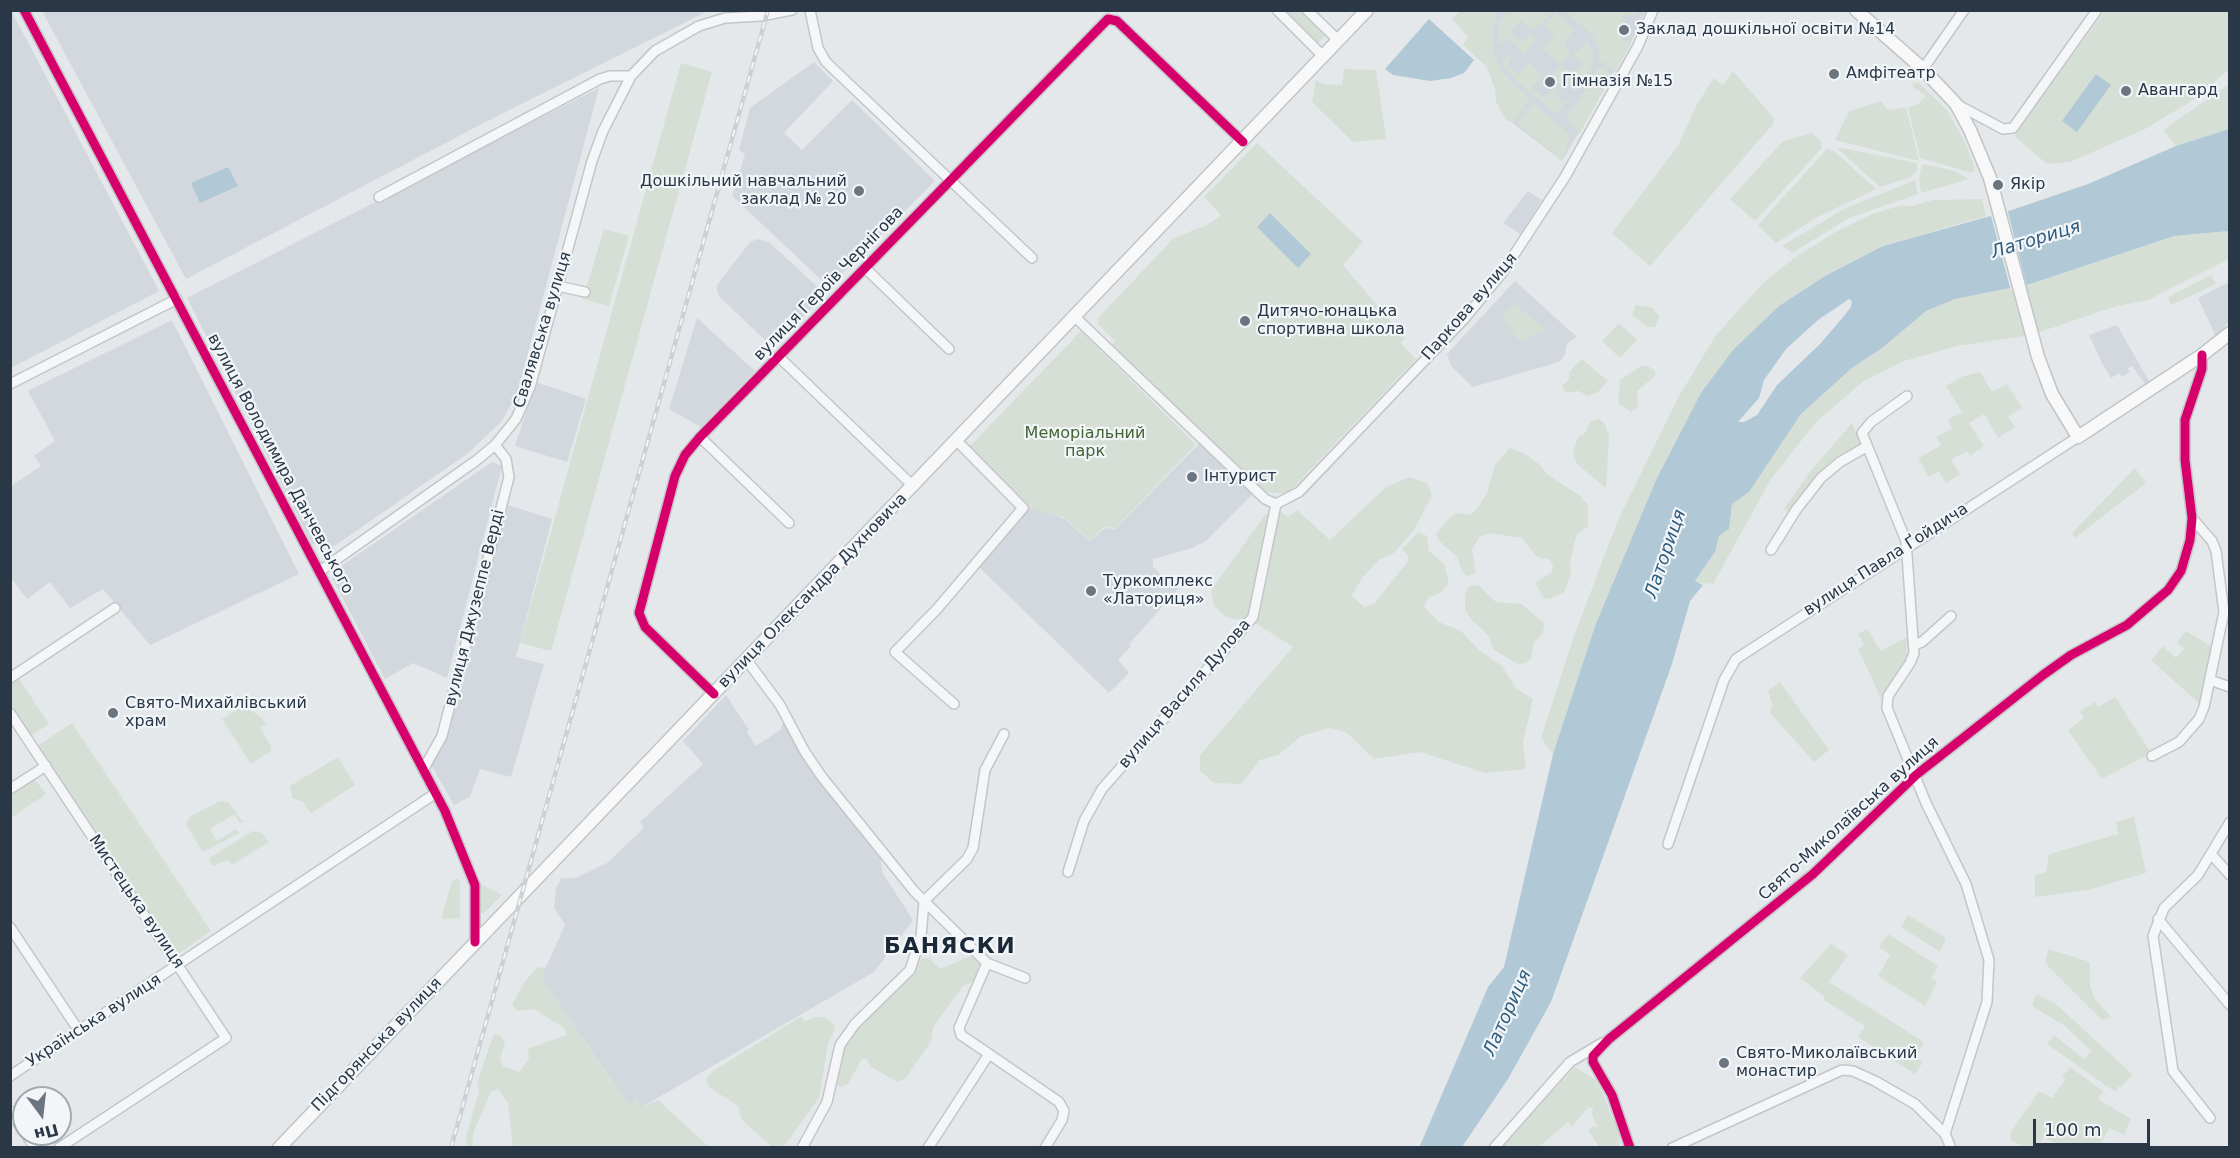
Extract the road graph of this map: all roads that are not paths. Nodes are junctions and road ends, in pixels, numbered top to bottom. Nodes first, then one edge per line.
1 (24, 10) edge
2 (792, 10) edge
3 (810, 10) edge
4 (1277, 10) edge
5 (1307, 10) edge
6 (1367, 10) edge
7 (1653, 10) edge
8 (1856, 10) edge
9 (1964, 10) edge
10 (2097, 10) edge
11 (783, 11) edge
12 (1338, 40) junction
13 (1323, 56) junction
14 (1923, 69) junction
15 (631, 76) junction
16 (1956, 104) junction
17 (1243, 142) junction
18 (950, 179) junction
19 (379, 197) dead end
20 (1032, 258) dead end
21 (865, 268) junction
22 (558, 286) junction
23 (585, 292) dead end
24 (177, 299) junction
25 (1074, 316) junction
26 (2229, 333) edge
27 (949, 349) dead end
28 (2202, 355) junction
29 (779, 357) junction
30 (10, 384) edge
31 (1907, 396) dead end
32 (700, 437) junction
33 (2078, 437) junction
34 (957, 441) junction
35 (495, 445) junction
36 (1866, 447) junction
37 (913, 486) junction
38 (1276, 504) junction
39 (2192, 518) junction
40 (789, 523) dead end
41 (1905, 548) junction
42 (1771, 550) dead end
43 (320, 571) junction
44 (115, 608) dead end
45 (2227, 612) edge
46 (1951, 616) dead end
47 (1914, 645) junction
48 (746, 659) junction
49 (10, 678) edge
50 (2210, 680) junction
51 (2229, 687) edge
52 (714, 694) junction
53 (954, 704) dead end
54 (10, 713) edge
55 (1004, 734) dead end
56 (2152, 756) dead end
57 (46, 766) junction
58 (423, 770) junction
59 (1916, 775) junction
60 (10, 789) edge
61 (436, 794) junction
62 (2229, 822) edge
63 (1668, 844) dead end
64 (2211, 854) junction
65 (1068, 872) dead end
66 (2229, 875) edge
67 (924, 901) junction
68 (2158, 919) junction
69 (10, 927) edge
70 (475, 942) junction
71 (987, 963) junction
72 (178, 965) junction
73 (1025, 978) dead end
74 (2229, 1005) edge
75 (79, 1031) junction
76 (1609, 1039) junction
77 (989, 1054) junction
78 (10, 1076) edge
79 (2210, 1118) dead end
80 (1945, 1134) junction
81 (59, 1148) edge
82 (279, 1148) edge
83 (802, 1148) edge
84 (928, 1148) edge
85 (1045, 1148) edge
86 (1494, 1148) edge
87 (1630, 1148) edge
88 (1672, 1148) edge
89 (1951, 1148) edge

1 - 24 street, вулиця Володимира Данчевського
2 - 11 street, Свалявська вулиця
3 - 18 street
4 - 13 street
5 - 12 street
6 - 12 main road, вулиця Олександра Духновича
7 - 38 street, Паркова вулиця
8 - 14 main road
9 - 14 street
10 - 16 street
11 - 15 street, Свалявська вулиця
12 - 13 main road, вулиця Олександра Духновича
13 - 17 main road, вулиця Олександра Духновича
14 - 16 main road
15 - 19 street
15 - 22 street, Свалявська вулиця
16 - 33 main road
17 - 18 street, вулиця Героїв Чернігова
17 - 25 main road, вулиця Олександра Духновича
18 - 20 street
18 - 21 street, вулиця Героїв Чернігова
21 - 27 street
21 - 29 street, вулиця Героїв Чернігова
22 - 23 street
22 - 35 street, Свалявська вулиця
24 - 30 street
24 - 43 street, вулиця Володимира Данчевського
25 - 34 main road, вулиця Олександра Духновича
25 - 38 street
26 - 28 main road, вулиця Павла Ґойдича
28 - 33 main road, вулиця Павла Ґойдича
28 - 39 street, Свято-Миколаївська вулиця
29 - 32 street, вулиця Героїв Чернігова
29 - 37 street
31 - 36 street
32 - 40 street
32 - 52 street, вулиця Героїв Чернігова
33 - 41 street, вулиця Павла Ґойдича
34 - 37 main road, вулиця Олександра Духновича
34 - 53 street
35 - 43 street, Свалявська вулиця
35 - 58 street, вулиця Джузеппе Верді
36 - 41 street
36 - 42 street
37 - 48 main road, вулиця Олександра Духновича
38 - 65 street, вулиця Василя Дулова
39 - 45 street
39 - 59 street, Свято-Миколаївська вулиця
41 - 47 street
41 - 63 street, вулиця Павла Ґойдича
43 - 58 street, вулиця Володимира Данчевського
44 - 49 street
45 - 50 street
46 - 47 street
47 - 59 street
48 - 52 main road, вулиця Олександра Духновича
48 - 67 street
50 - 51 street
50 - 56 street
52 - 70 main road, вулиця Олександра Духновича
54 - 57 street, Мистецька вулиця
55 - 67 street
57 - 60 street
57 - 72 street, Мистецька вулиця
58 - 61 street, вулиця Володимира Данчевського
59 - 76 street, Свято-Миколаївська вулиця
59 - 80 street
61 - 70 street, вулиця Володимира Данчевського
61 - 72 street
62 - 64 street
64 - 66 street
64 - 68 street
67 - 71 street
67 - 83 street
68 - 74 street
68 - 79 street
69 - 75 street
70 - 82 main road, Підгорянська вулиця
71 - 73 street
71 - 77 street
72 - 75 street, Українська вулиця
72 - 81 street, Мистецька вулиця
75 - 78 street, Українська вулиця
76 - 86 street
76 - 87 street
77 - 84 street
77 - 85 street
80 - 88 street
80 - 89 street

